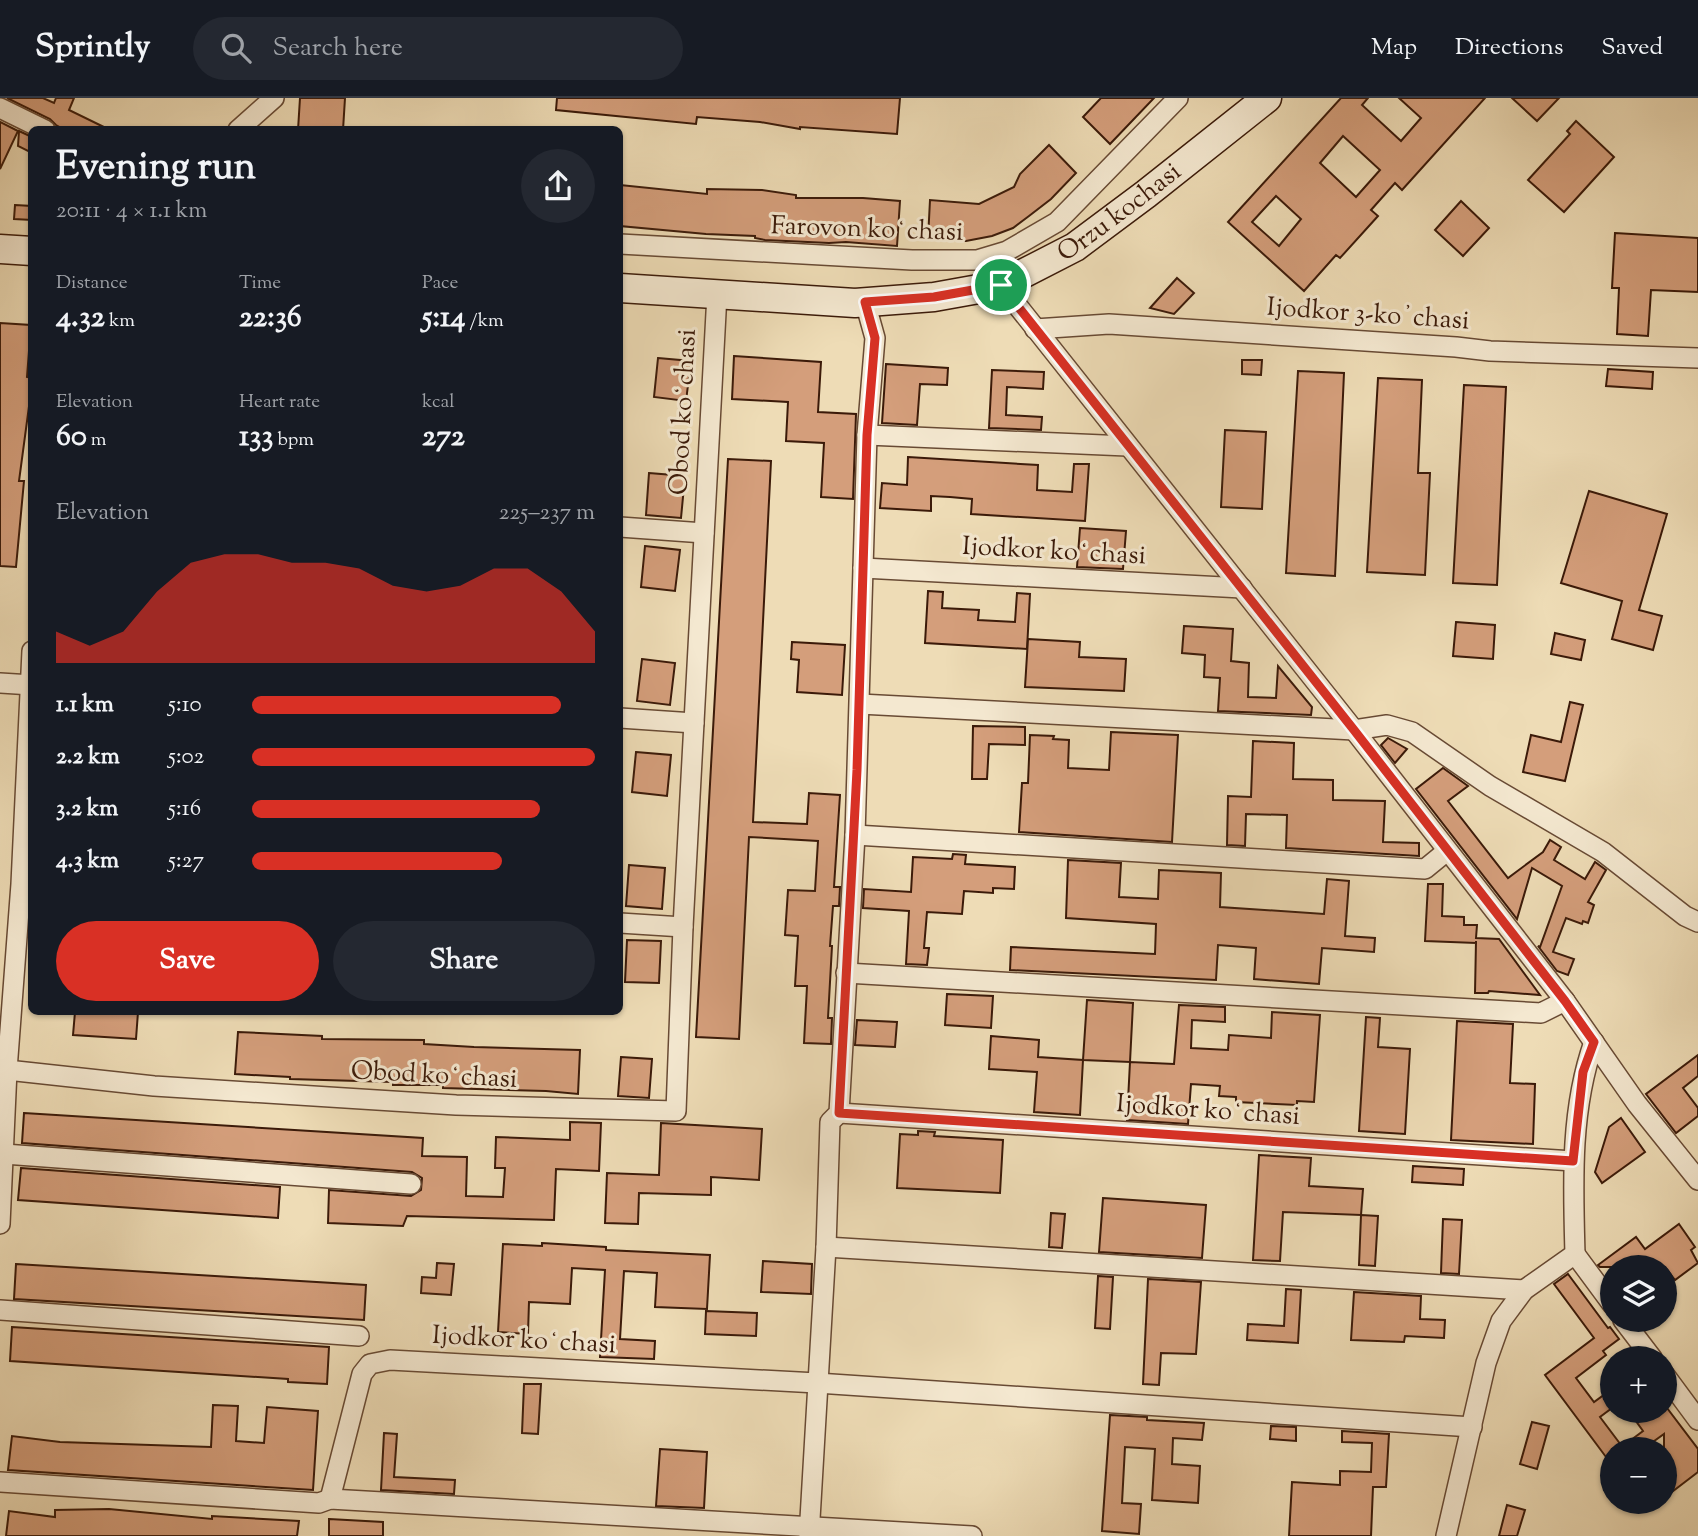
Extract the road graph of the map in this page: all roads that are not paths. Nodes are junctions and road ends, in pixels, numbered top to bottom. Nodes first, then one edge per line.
1 (274, 98) edge
2 (1178, 98) edge
3 (1267, 98) edge
4 (0, 108) edge
5 (38, 126) edge
6 (243, 126) edge
7 (623, 244) edge
8 (0, 249) edge
9 (28, 251) edge
10 (1001, 285) junction
11 (623, 288) edge
12 (717, 294) junction
13 (865, 302) junction
14 (1035, 329) junction
15 (1698, 358) edge
16 (867, 435) junction
17 (1127, 446) junction
18 (623, 527) edge
19 (704, 533) junction
20 (863, 568) junction
21 (1242, 588) junction
22 (0, 683) edge
23 (28, 685) edge
24 (860, 704) junction
25 (623, 718) edge
26 (694, 723) junction
27 (1354, 730) junction
28 (28, 804) edge
29 (855, 835) junction
30 (1447, 851) junction
31 (26, 884) edge
32 (1698, 922) edge
33 (623, 923) edge
34 (682, 927) junction
35 (846, 973) junction
36 (1565, 1001) junction
37 (1594, 1042) junction
38 (7, 1070) junction
39 (839, 1113) junction
40 (4, 1154) junction
41 (1573, 1161) junction
42 (1698, 1180) edge
43 (411, 1184) dead end
44 (0, 1224) edge
45 (826, 1247) junction
46 (1575, 1254) junction
47 (1600, 1288) edge
48 (1524, 1290) junction
49 (0, 1310) edge
50 (1632, 1332) edge
51 (359, 1336) dead end
52 (1643, 1346) edge
53 (817, 1382) junction
54 (1677, 1392) edge
55 (1698, 1420) edge
56 (1472, 1427) junction
57 (0, 1482) edge
58 (325, 1501) junction
59 (809, 1531) edge
60 (972, 1536) edge
61 (1446, 1536) edge

1 - 6 street
2 - 7 street, Farovon koʻchasi
3 - 10 main road, Orzu kochasi
4 - 5 street
8 - 9 main road
10 - 13 main road, Orzu kochasi
10 - 14 street
11 - 12 main road, Orzu kochasi
12 - 13 main road, Orzu kochasi
12 - 19 street, Obod koʻchasi
13 - 16 street
14 - 15 street, Ijodkor 3-koʼchasi
14 - 17 street
16 - 17 street
16 - 20 street
17 - 21 street
18 - 19 street, Obod koʻchasi
19 - 26 street, Obod koʻchasi
20 - 21 street, Ijodkor koʻchasi
20 - 24 street
21 - 27 street
22 - 23 street
24 - 27 street
24 - 29 street
25 - 26 street
26 - 34 street, Obod koʻchasi
27 - 30 street
27 - 32 street
28 - 31 street
29 - 30 street
29 - 35 street
30 - 36 street
31 - 38 street
33 - 34 street
34 - 38 street, Obod koʻchasi
35 - 36 street
35 - 39 street
36 - 37 street
37 - 41 street
37 - 42 street
38 - 40 street
39 - 41 street, Ijodkor koʻchasi
39 - 45 street
40 - 43 street
40 - 44 street
41 - 46 street
45 - 48 street
45 - 53 street
46 - 47 street
46 - 48 street
48 - 56 street
49 - 51 street
50 - 52 street
53 - 56 street, Ijodkor koʻchasi
53 - 58 street, Ijodkor koʻchasi
53 - 59 street
54 - 55 street
56 - 61 street
57 - 58 street
58 - 59 street
59 - 60 street

